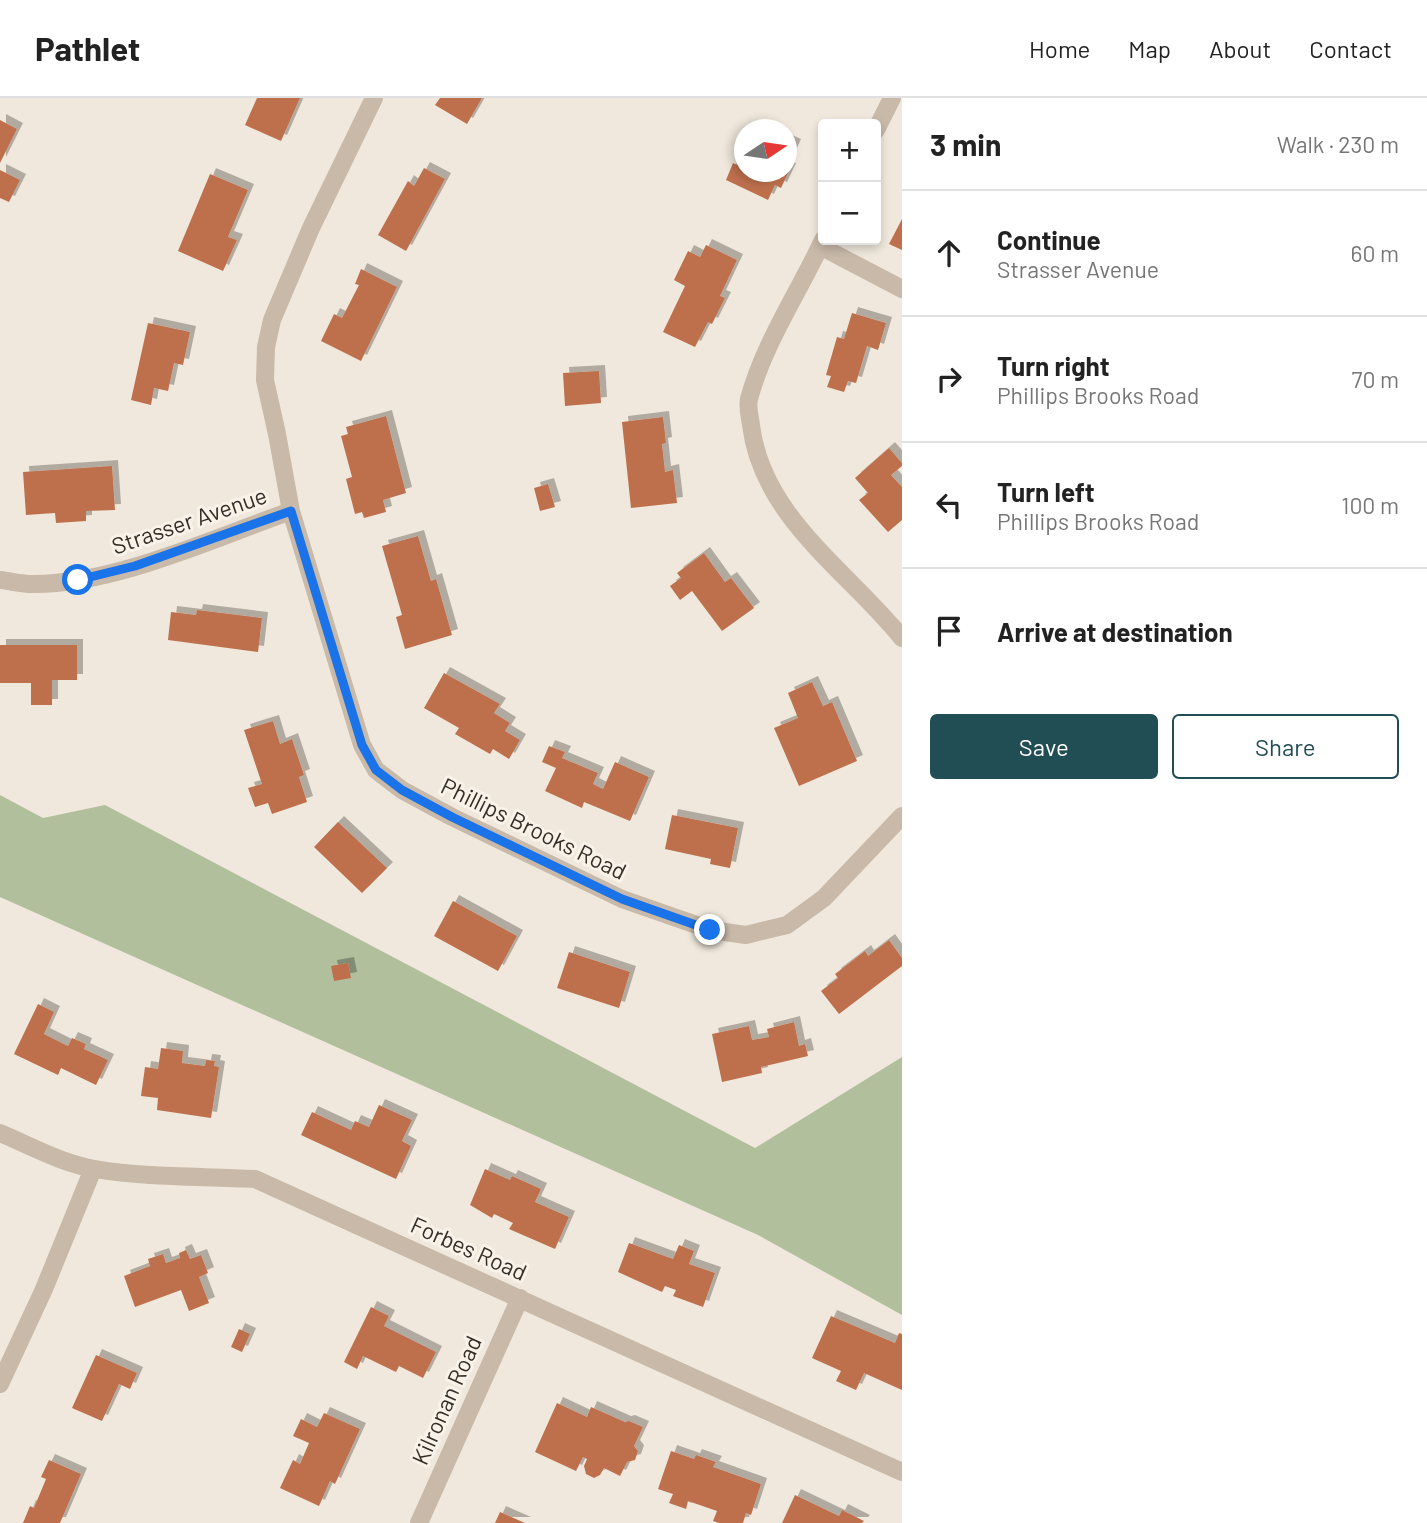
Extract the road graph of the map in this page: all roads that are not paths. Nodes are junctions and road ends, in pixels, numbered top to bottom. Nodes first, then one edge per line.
1 (374, 98) edge
2 (892, 98) edge
3 (881, 120) edge
4 (821, 245) edge
5 (825, 245) edge
6 (902, 289) edge
7 (291, 511) junction
8 (0, 580) edge
9 (902, 638) edge
10 (902, 816) edge
11 (0, 1133) edge
12 (93, 1169) junction
13 (520, 1298) junction
14 (0, 1384) edge
15 (902, 1472) edge
16 (419, 1523) edge

1 - 7 street, Strasser Avenue
2 - 3 street
4 - 9 street
5 - 6 street
7 - 8 street, Strasser Avenue
7 - 10 street, Phillips Brooks Road
11 - 12 street, Forbes Road
12 - 13 street, Forbes Road
12 - 14 street
13 - 15 street, Forbes Road
13 - 16 street, Kilronan Road

